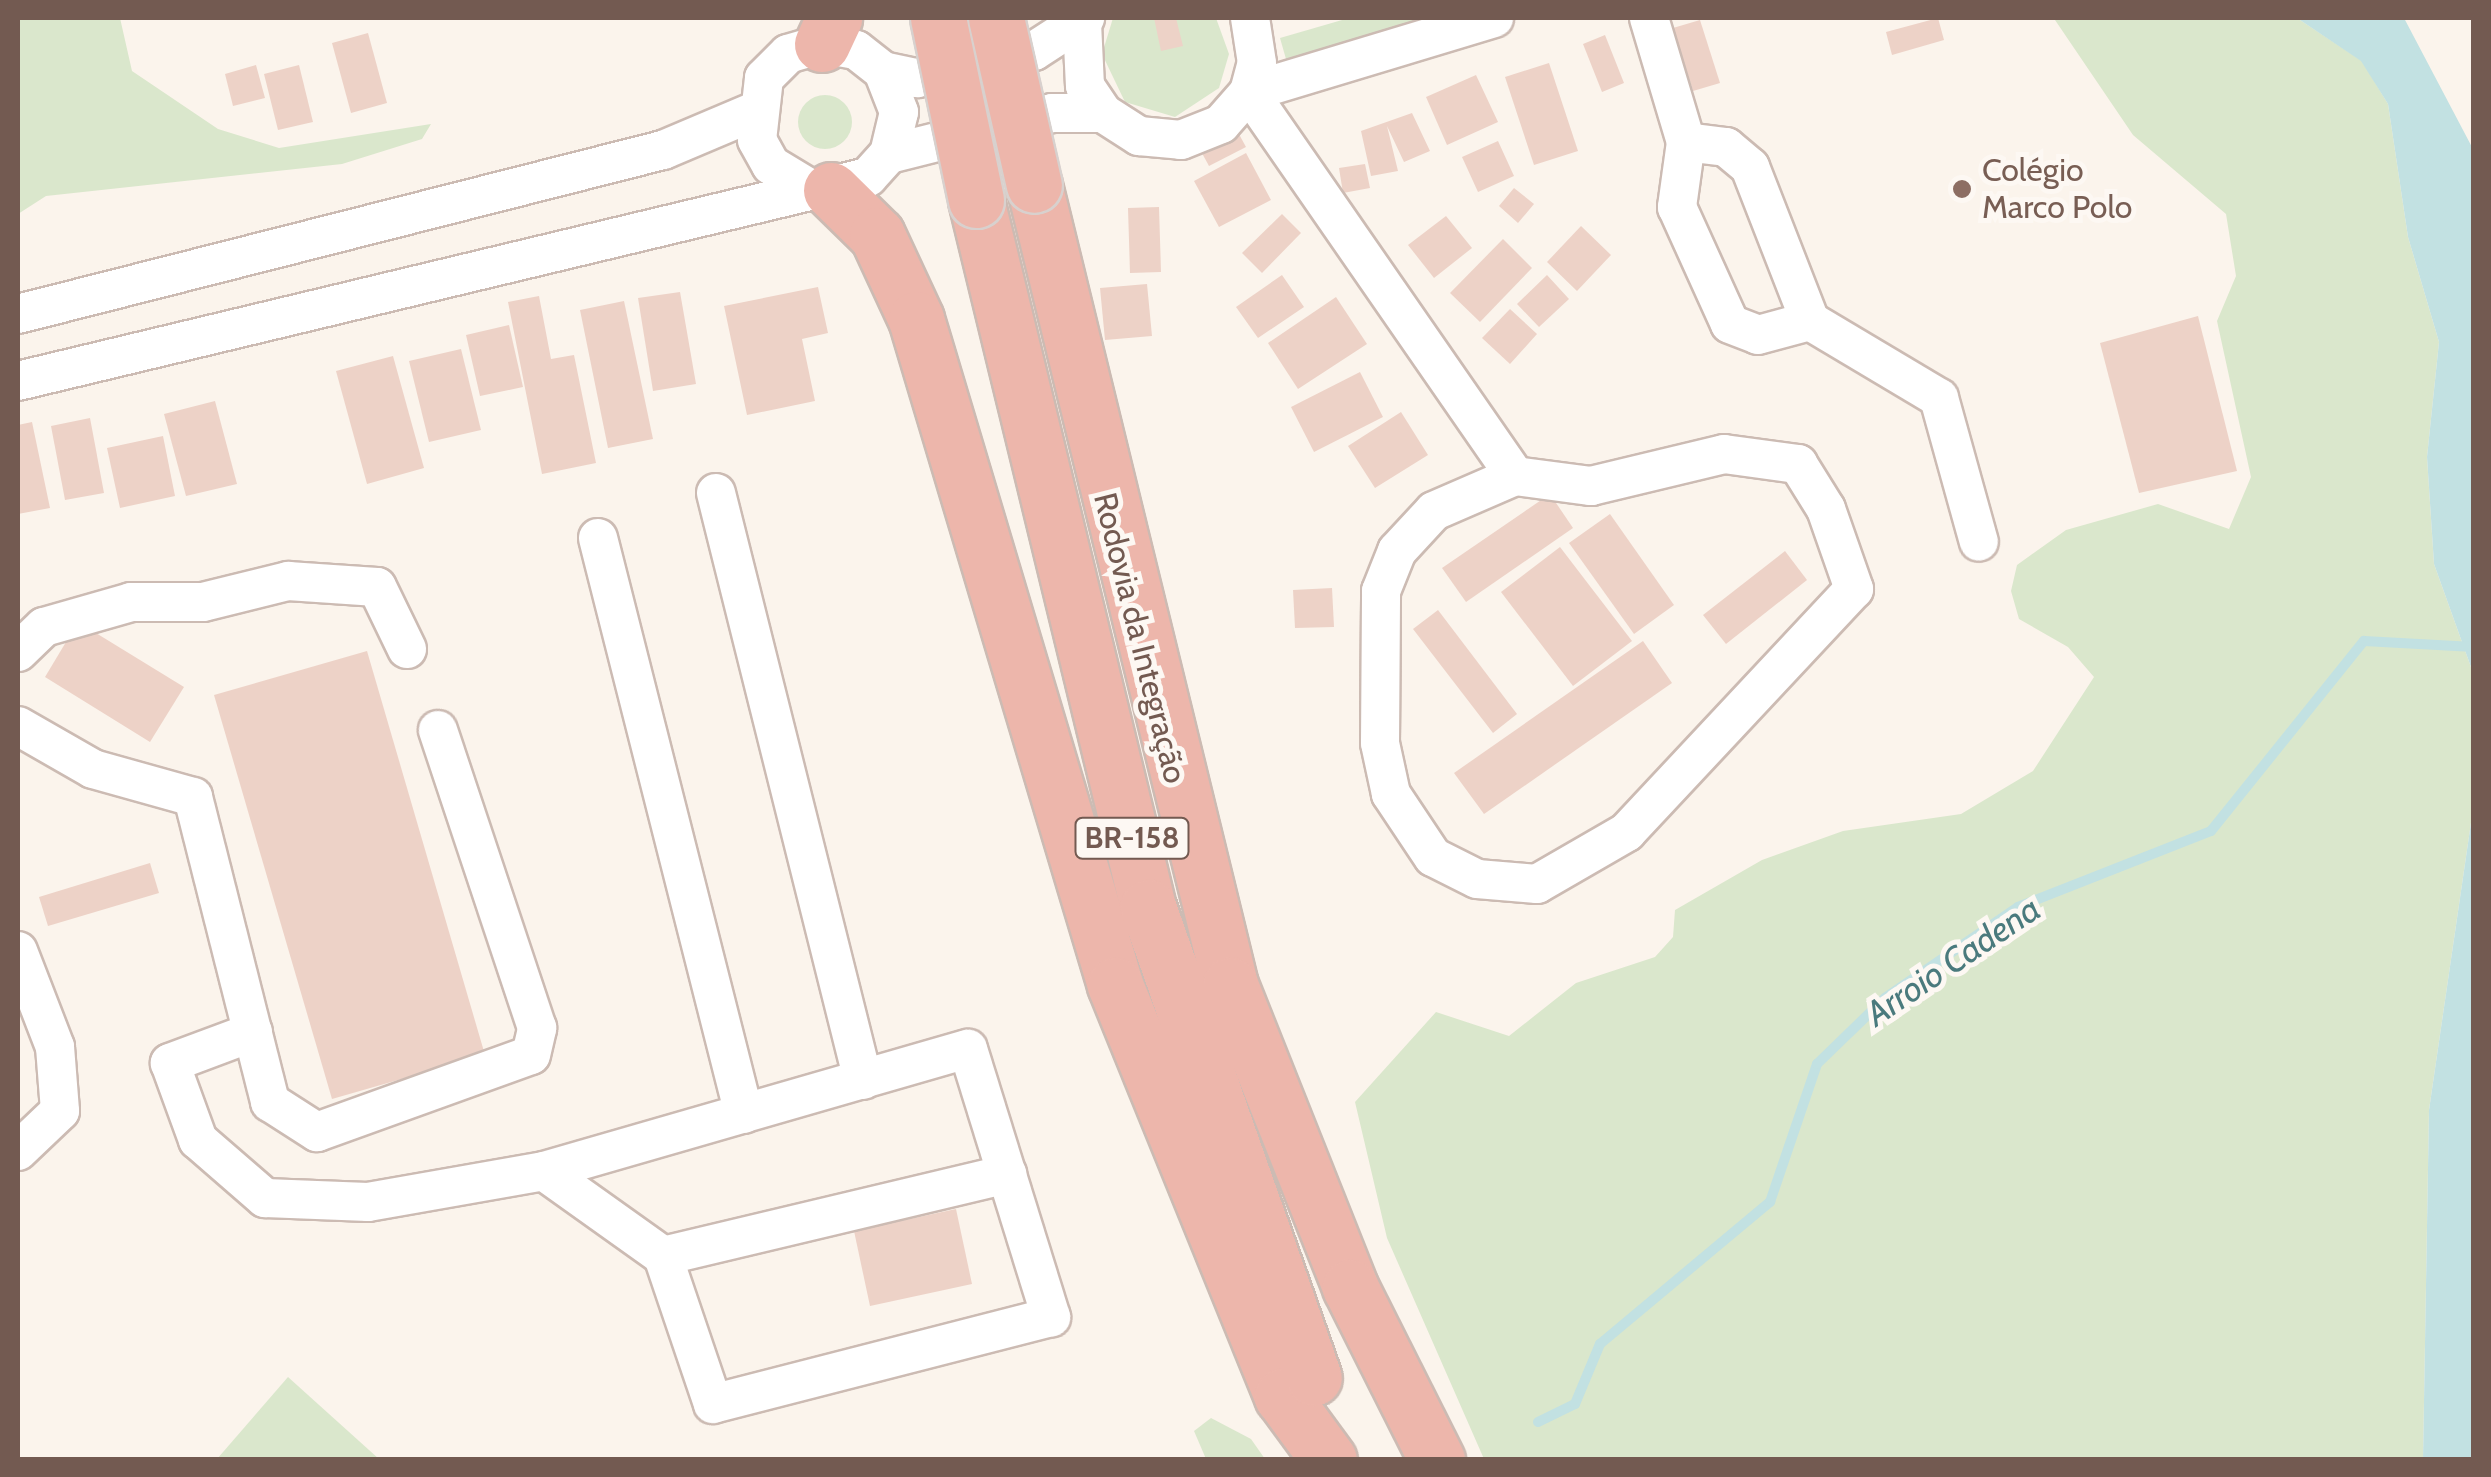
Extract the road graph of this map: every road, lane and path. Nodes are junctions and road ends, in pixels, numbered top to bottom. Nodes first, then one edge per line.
1 (938, 18) edge
2 (996, 18) edge
3 (1250, 18) edge
4 (1494, 18) edge
5 (1649, 18) edge
6 (1084, 20) edge
7 (828, 31) edge
8 (884, 72) junction
9 (1249, 92) junction
10 (753, 112) junction
11 (1103, 114) junction
12 (1686, 142) junction
13 (890, 154) junction
14 (820, 189) junction
15 (18, 314) edge
16 (1810, 321) junction
17 (18, 382) edge
18 (1515, 476) junction
19 (716, 493) dead end
20 (598, 538) dead end
21 (1979, 542) dead end
22 (407, 649) dead end
23 (18, 652) edge
24 (18, 726) edge
25 (438, 730) dead end
26 (18, 951) edge
27 (253, 1032) junction
28 (863, 1080) junction
29 (744, 1114) junction
30 (18, 1150) edge
31 (544, 1171) junction
32 (1006, 1174) junction
33 (664, 1256) junction
34 (1329, 1460) edge
35 (1346, 1460) edge
36 (1436, 1460) edge

1 - 35 highway, Rodovia da Integração / BR-158, bridge
2 - 36 highway, Rodovia da Integração / BR-158, bridge
3 - 9 street
4 - 9 street
5 - 12 street
6 - 8 street
6 - 11 street
7 - 8 street
7 - 10 street
8 - 13 street
9 - 11 street
9 - 18 street
10 - 14 street
10 - 15 street
11 - 13 street
12 - 16 street
12 - 16 street
13 - 14 street
14 - 17 street
14 - 34 highway
16 - 21 street
18 - 18 street
19 - 28 street
20 - 29 street
22 - 23 street
24 - 27 street
25 - 27 street
26 - 30 street
27 - 31 street
28 - 29 street
28 - 32 street
29 - 31 street
31 - 33 street
32 - 33 street
32 - 33 street

